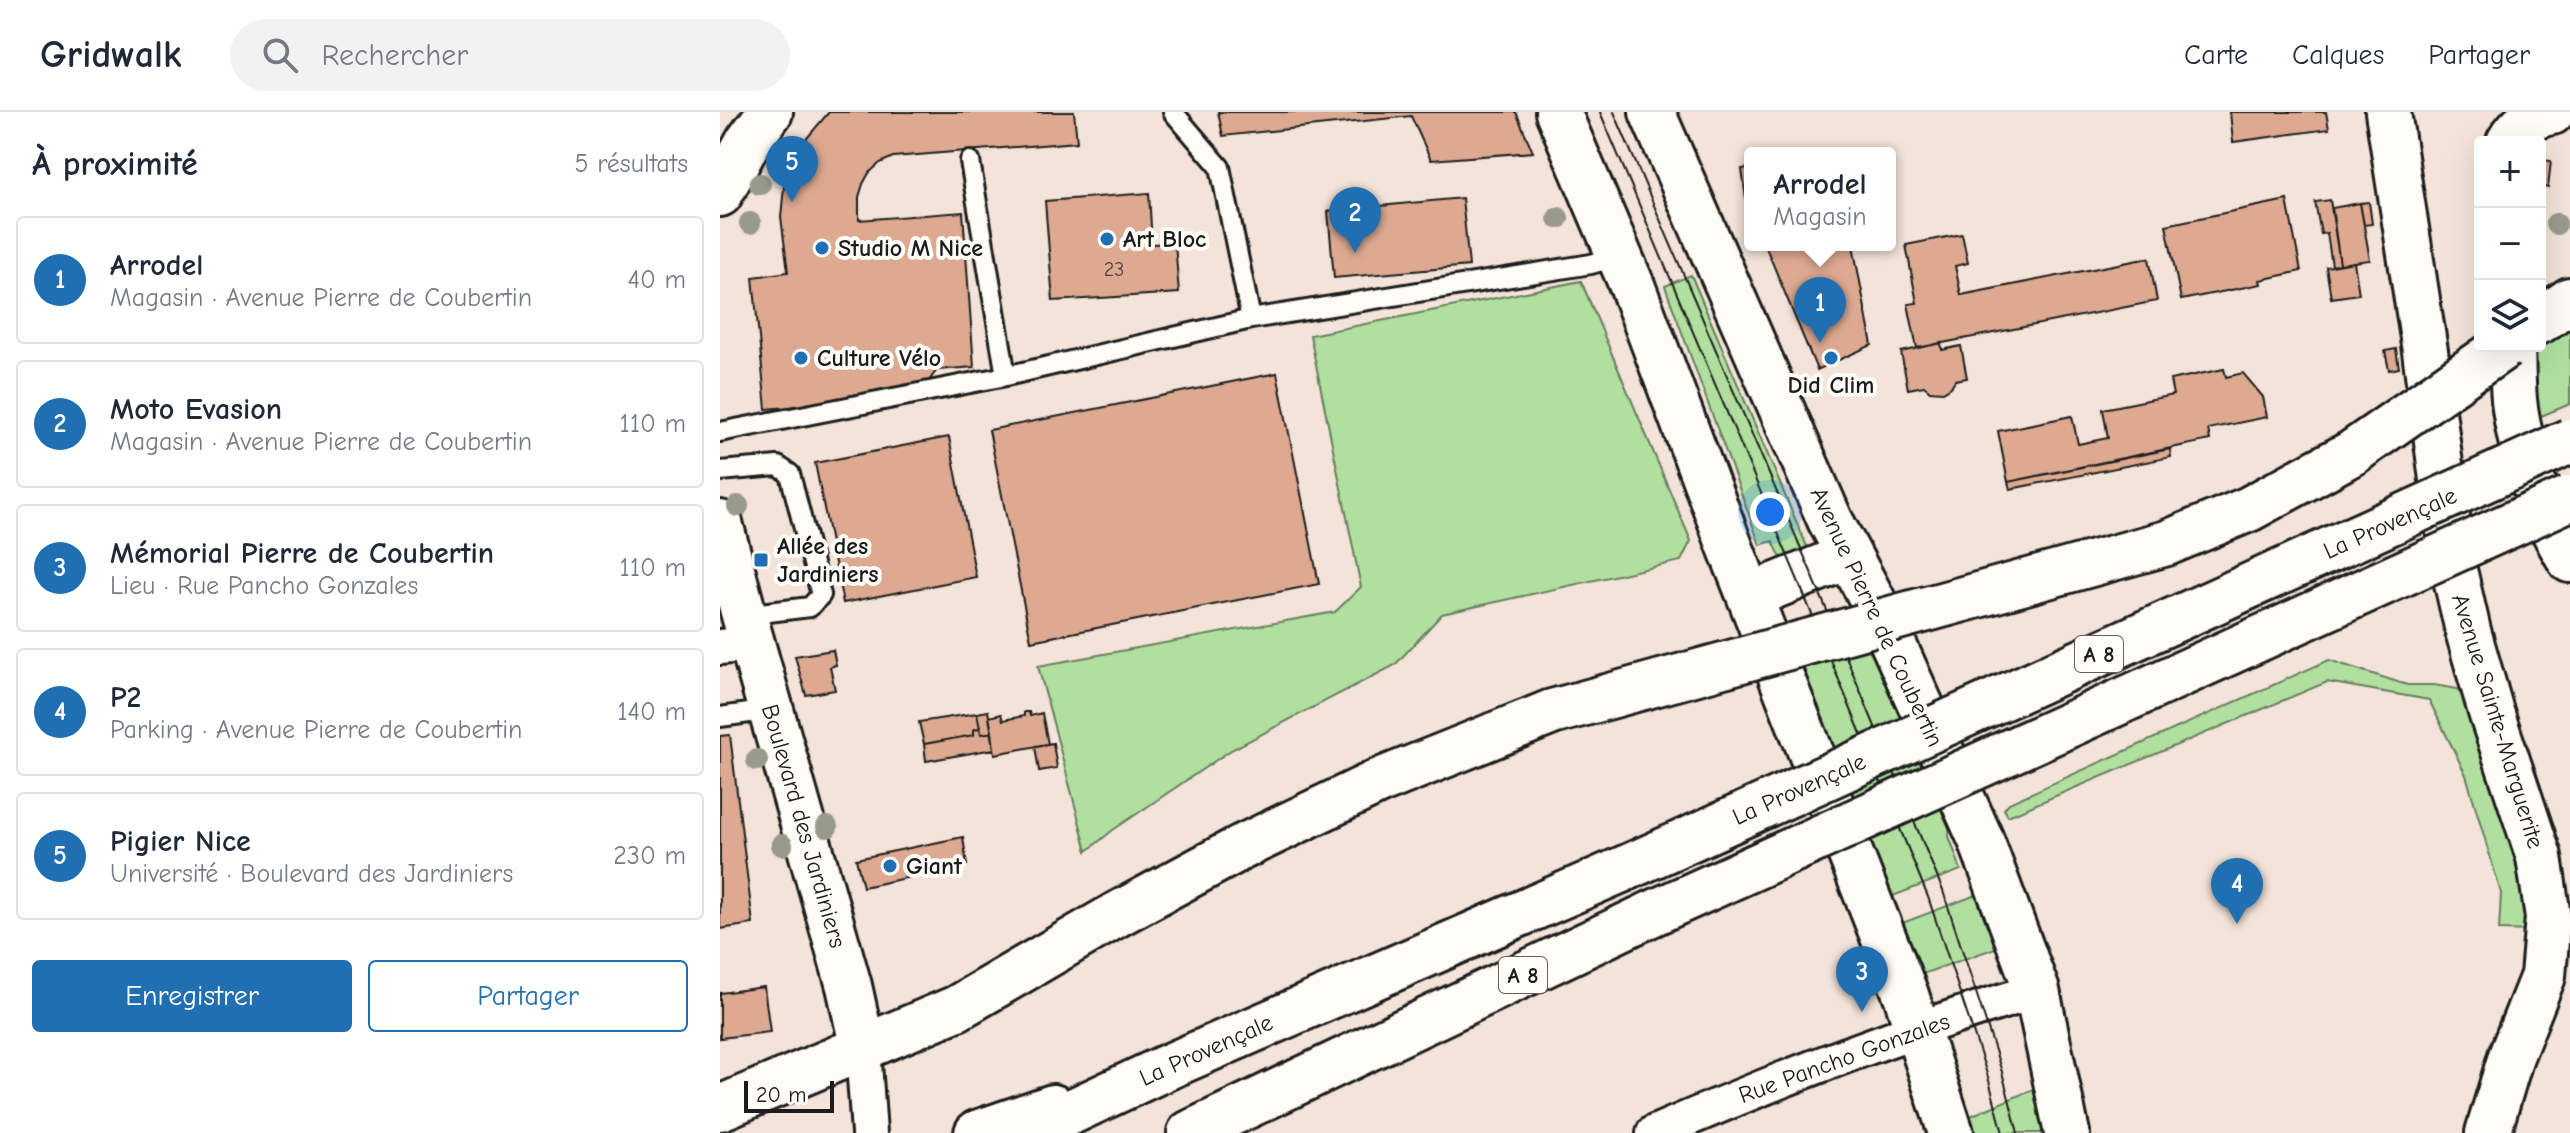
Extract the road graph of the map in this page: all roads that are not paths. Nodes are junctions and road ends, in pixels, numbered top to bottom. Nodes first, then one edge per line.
1 (770, 112) edge
2 (1173, 112) edge
3 (1558, 112) edge
4 (1652, 112) edge
5 (2388, 112) edge
6 (2552, 112) edge
7 (2513, 136) edge
8 (970, 161) dead end
9 (720, 194) edge
10 (1620, 256) junction
11 (2570, 300) edge
12 (2546, 317) edge
13 (1251, 319) junction
14 (2496, 352) edge
15 (2512, 352) edge
16 (1006, 376) junction
17 (720, 432) edge
18 (2570, 441) edge
19 (720, 471) edge
20 (2570, 498) edge
21 (720, 523) edge
22 (1849, 556) junction
23 (2570, 560) edge
24 (1750, 596) junction
25 (738, 635) edge
26 (771, 710) junction
27 (720, 717) edge
28 (2037, 991) junction
29 (1919, 1028) junction
30 (1395, 1037) junction
31 (863, 1049) junction
32 (1165, 1068) junction
33 (720, 1108) edge
34 (869, 1133) edge
35 (977, 1133) edge
36 (1026, 1133) edge
37 (1190, 1133) edge
38 (1253, 1133) edge
39 (1654, 1133) edge
40 (1951, 1133) edge
41 (2067, 1133) edge
42 (2488, 1133) edge

1 - 9 main road
2 - 13 lane
3 - 10 main road
4 - 22 main road, Avenue Pierre de Coubertin
5 - 42 main road, Avenue Sainte-Marguerite
6 - 7 main road
8 - 16 lane
10 - 13 lane
10 - 24 main road
11 - 12 main road
13 - 16 lane
14 - 31 main road, bridge
15 - 23 main road
16 - 17 lane
18 - 32 main road, La Provençale / A 8, bridge
19 - 25 lane
20 - 30 main road, A 8, bridge
21 - 25 main road, Boulevard des Jardiniers
22 - 24 main road
22 - 28 main road, Avenue Pierre de Coubertin
24 - 29 main road
25 - 26 main road, Boulevard des Jardiniers
26 - 27 lane
26 - 31 main road, Boulevard des Jardiniers
28 - 29 street, Rue Pancho Gonzales
28 - 41 main road, Avenue Pierre de Coubertin
29 - 39 street, Rue Pancho Gonzales
29 - 40 main road
30 - 37 main road, A 8
30 - 38 main road
31 - 33 main road
31 - 34 street, Boulevard des Jardiniers
32 - 35 main road
32 - 36 main road, La Provençale / A 8

